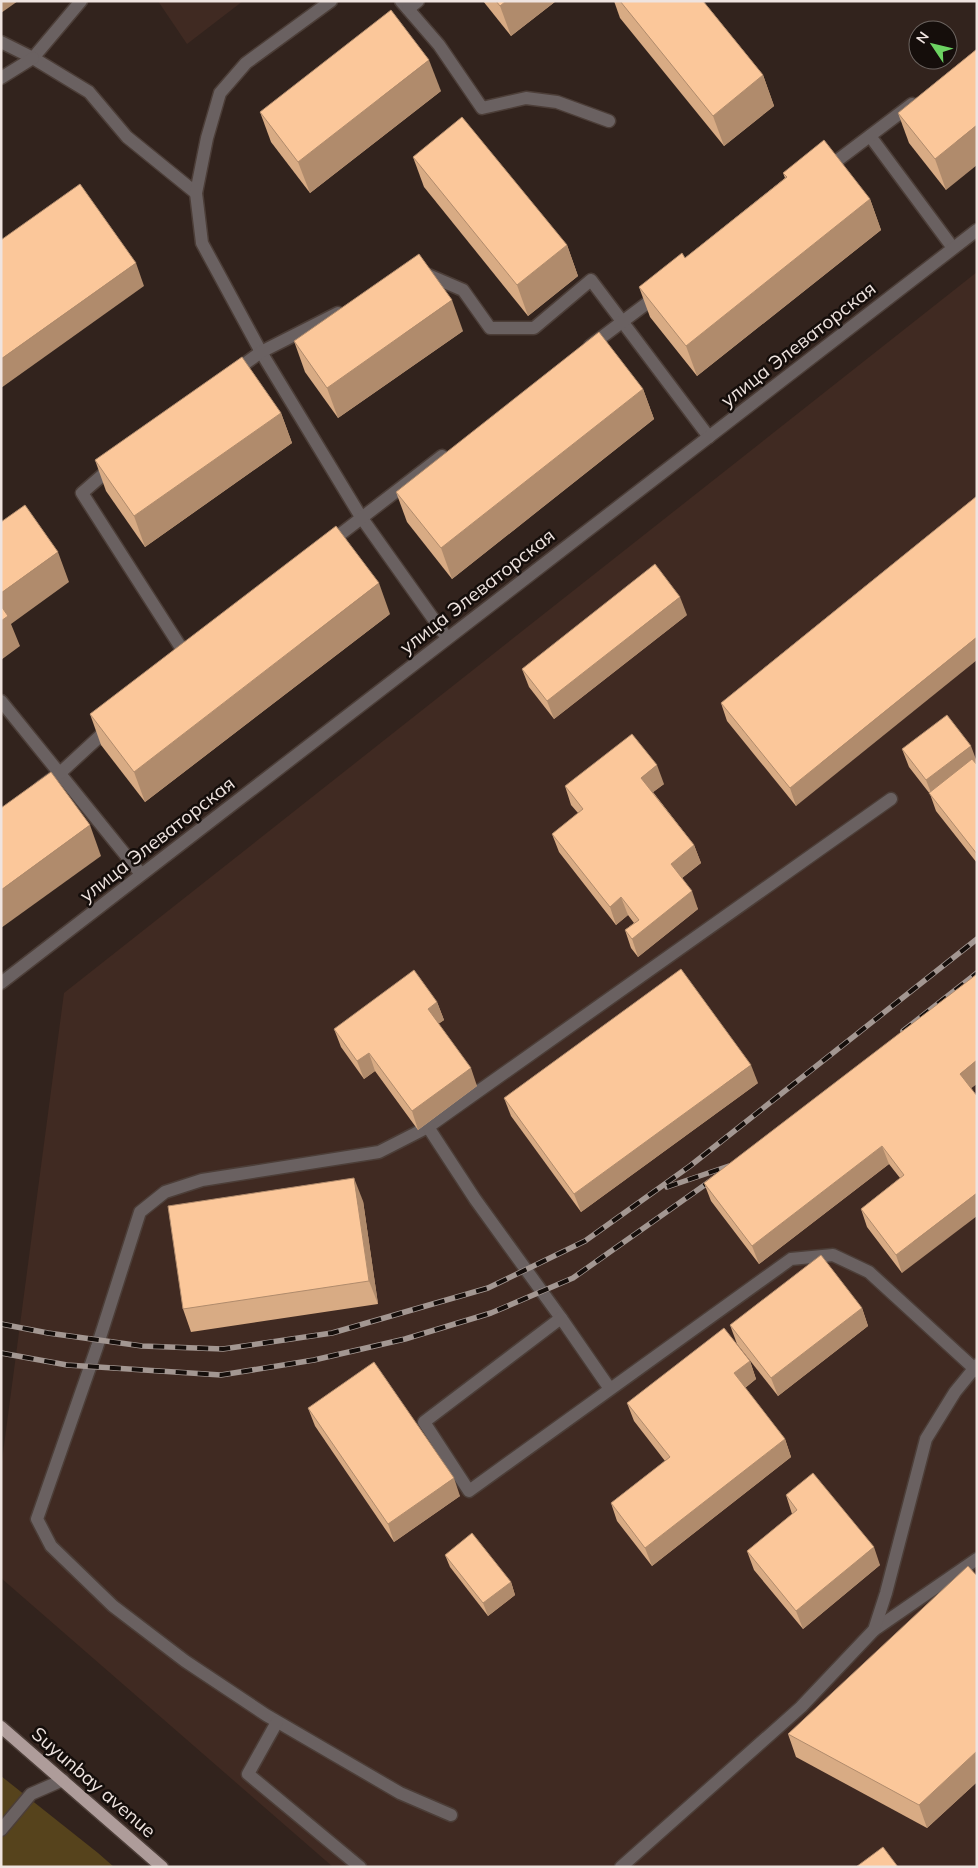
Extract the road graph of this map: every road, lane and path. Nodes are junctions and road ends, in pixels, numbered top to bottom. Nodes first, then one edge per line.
1 (81, 1) edge
2 (331, 1) edge
3 (409, 4) edge
4 (1, 42) edge
5 (33, 58) junction
6 (1, 78) edge
7 (923, 96) edge
8 (609, 121) dead end
9 (870, 136) junction
10 (814, 178) edge
11 (196, 194) junction
12 (977, 230) edge
13 (953, 248) junction
14 (412, 276) edge
15 (670, 286) edge
16 (350, 308) edge
17 (622, 322) junction
18 (582, 351) edge
19 (261, 352) junction
20 (221, 382) edge
21 (709, 437) junction
22 (456, 446) edge
23 (127, 454) edge
24 (361, 517) junction
25 (316, 553) edge
26 (447, 638) junction
27 (197, 648) edge
28 (1, 701) edge
29 (123, 715) edge
30 (60, 773) junction
31 (31, 795) edge
32 (891, 798) dead end
33 (141, 874) junction
34 (1, 982) edge
35 (428, 1127) junction
36 (561, 1318) junction
37 (976, 1368) edge
38 (610, 1389) junction
39 (977, 1559) edge
40 (874, 1630) junction
41 (277, 1722) junction
42 (1, 1727) edge
43 (63, 1780) junction
44 (451, 1815) dead end
45 (1, 1830) edge
46 (162, 1867) edge
47 (360, 1867) edge
48 (621, 1867) edge

1 - 5 street
2 - 11 street
3 - 8 street
4 - 5 street
5 - 6 street
5 - 11 street
7 - 9 street
9 - 10 street
9 - 13 street
11 - 19 street
12 - 13 street, улица Элеваторская
13 - 21 street, улица Элеваторская
14 - 17 street
15 - 17 street
16 - 19 street
17 - 18 street
17 - 21 street
19 - 20 street
19 - 24 street
21 - 26 street, улица Элеваторская
22 - 24 street
23 - 27 street
24 - 25 street
24 - 26 street
26 - 33 street, улица Элеваторская
28 - 30 street
29 - 30 street
30 - 31 street
30 - 33 street
32 - 35 street
33 - 34 street, улица Элеваторская
35 - 36 street
35 - 41 street
36 - 38 street
36 - 38 street
37 - 38 street
37 - 40 street
39 - 40 street
40 - 48 street
41 - 44 street
41 - 47 street
42 - 43 main road, Suyunbay avenue
43 - 45 street
43 - 46 main road, Suyunbay avenue

